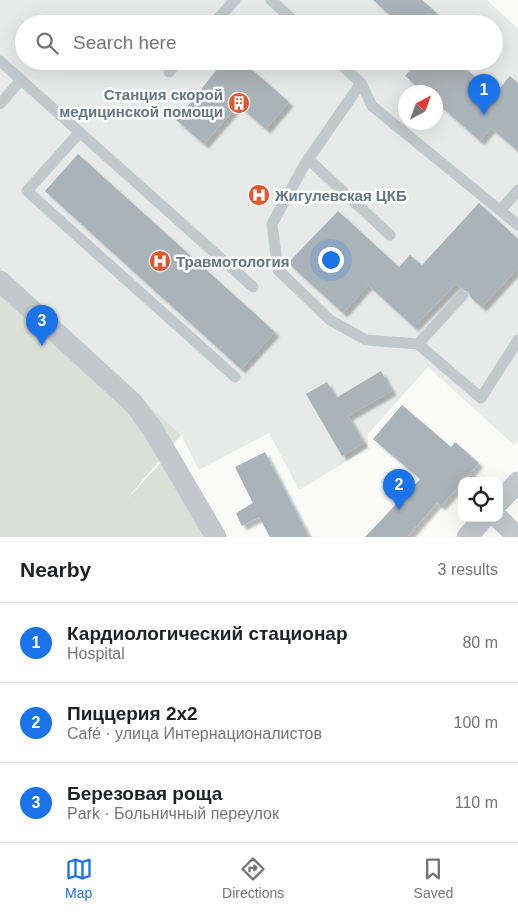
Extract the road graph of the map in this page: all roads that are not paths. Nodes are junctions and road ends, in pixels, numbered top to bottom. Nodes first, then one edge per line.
1 (235, 0) edge
2 (271, 0) edge
3 (221, 15) edge
4 (287, 15) edge
5 (0, 61) edge
6 (347, 70) edge
7 (21, 80) junction
8 (361, 83) junction
9 (0, 104) edge
10 (80, 132) junction
11 (308, 159) junction
12 (518, 190) edge
13 (500, 211) junction
14 (518, 225) edge
15 (390, 235) dead end
16 (0, 281) edge
17 (253, 287) dead end
18 (464, 295) dead end
19 (518, 340) edge
20 (418, 344) junction
21 (234, 377) dead end
22 (518, 482) edge
23 (503, 498) edge
24 (480, 522) edge
25 (502, 522) edge
26 (216, 537) edge
27 (467, 537) edge
28 (518, 537) edge

1 - 3 lane
2 - 4 lane
5 - 7 lane
6 - 8 lane
7 - 9 lane
7 - 10 lane
8 - 11 lane
8 - 13 lane
10 - 17 lane
10 - 21 lane
11 - 15 lane
11 - 20 lane
12 - 13 lane
13 - 14 lane
16 - 26 street
18 - 20 lane
19 - 20 lane
22 - 23 street
24 - 27 street
25 - 28 street

